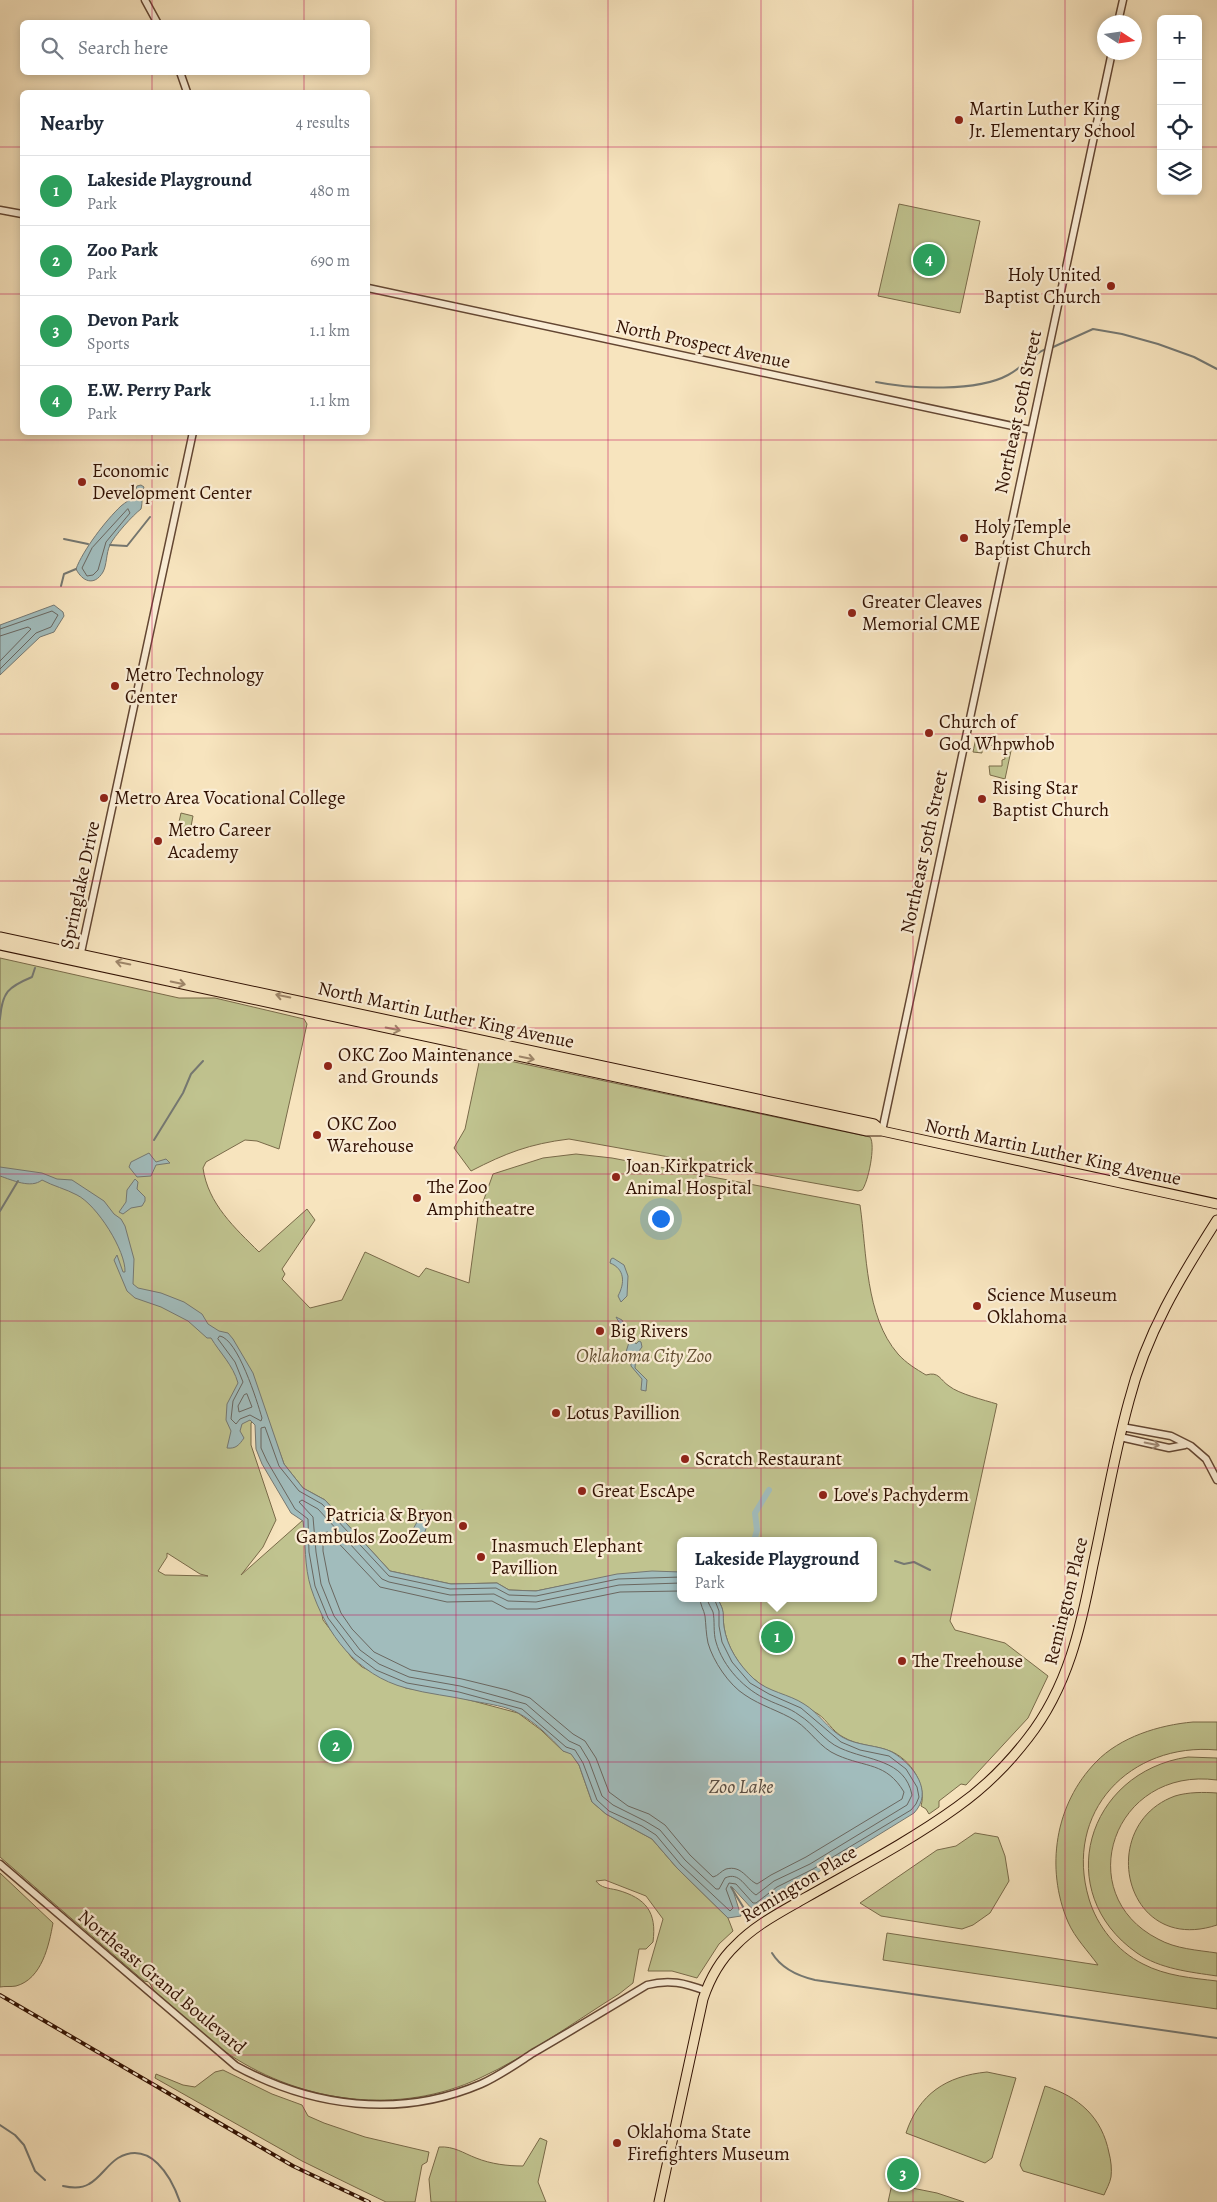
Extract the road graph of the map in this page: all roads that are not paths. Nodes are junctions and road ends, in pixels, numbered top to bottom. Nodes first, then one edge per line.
1 (144, 0) edge
2 (1123, 0) edge
3 (1120, 15) edge
4 (156, 20) edge
5 (1110, 60) edge
6 (181, 75) edge
7 (187, 90) edge
8 (0, 210) edge
9 (20, 214) edge
10 (370, 288) edge
11 (1031, 430) junction
12 (192, 435) edge
13 (0, 937) edge
14 (0, 945) edge
15 (80, 958) junction
16 (882, 1131) junction
17 (1217, 1204) edge
18 (1217, 1220) edge
19 (1122, 1427) junction
20 (1120, 1437) junction
21 (1185, 1445) junction
22 (1217, 1480) edge
23 (0, 1864) edge
24 (706, 1991) junction
25 (658, 2202) edge

1 - 4 street
2 - 3 street
5 - 11 street, Northeast 50th Street
6 - 7 street
8 - 9 street
10 - 11 street, North Prospect Avenue
11 - 16 street, Northeast 50th Street
12 - 15 street, Springlake Drive
13 - 15 main road, North Martin Luther King Avenue
14 - 15 main road, North Martin Luther King Avenue
15 - 16 main road, North Martin Luther King Avenue
16 - 17 main road, North Martin Luther King Avenue
18 - 19 main road, Remington Place
19 - 20 main road, Remington Place
19 - 21 street
20 -> 21 street
20 - 24 main road, Remington Place
21 - 22 street
23 - 24 street, Northeast Grand Boulevard
24 - 25 main road

